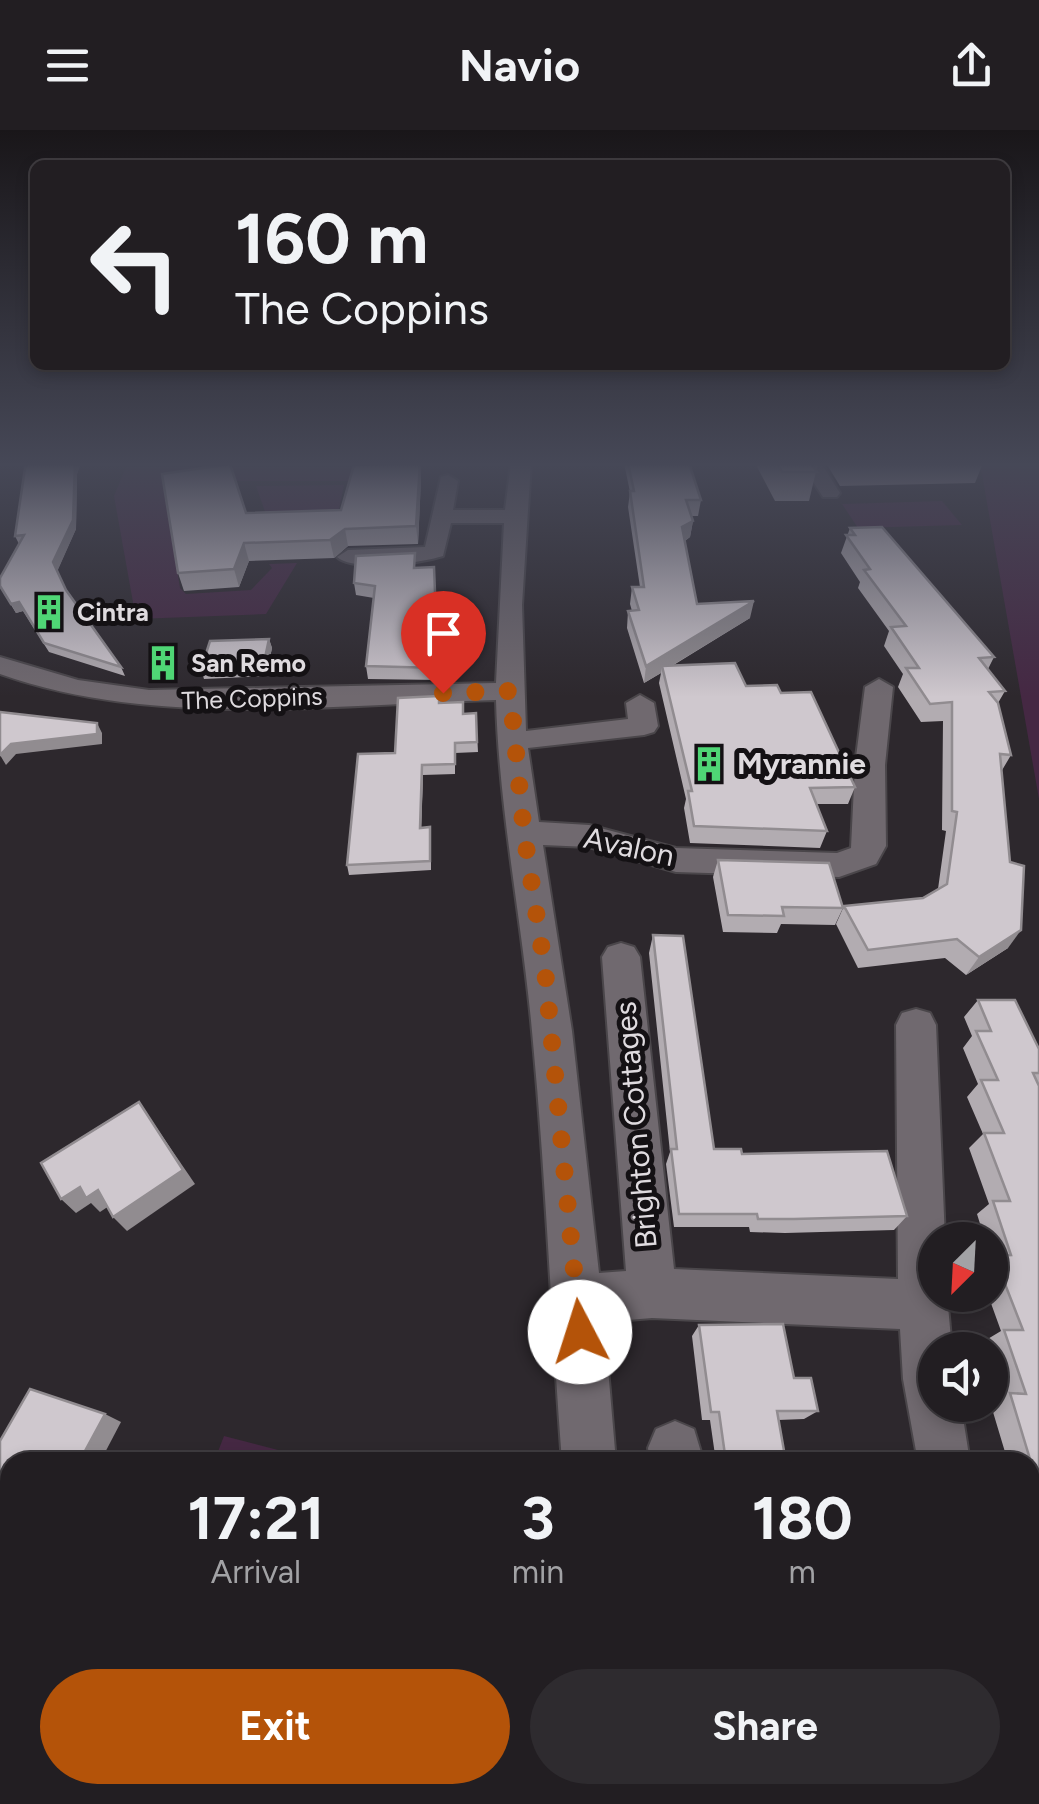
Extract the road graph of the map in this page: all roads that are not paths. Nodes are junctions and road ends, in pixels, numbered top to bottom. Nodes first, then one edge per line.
1 (436, 541) edge
2 (513, 541) edge
3 (348, 557) dead end
4 (0, 664) edge
5 (879, 688) dead end
6 (510, 691) junction
7 (640, 703) dead end
8 (514, 742) junction
9 (835, 758) edge
10 (870, 765) junction
11 (524, 833) junction
12 (621, 958) dead end
13 (905, 1042) dead end
14 (918, 1223) edge
15 (652, 1294) junction
16 (578, 1300) junction
17 (918, 1306) edge
18 (924, 1312) edge
19 (588, 1452) edge
20 (943, 1452) edge

1 - 3 street
2 - 6 street
4 - 6 street, The Coppins
5 - 10 street, Avalon
6 - 8 street
7 - 8 street
8 - 11 street
9 - 10 street
10 - 11 street, Avalon
11 - 16 street
12 - 15 street, Brighton Cottages
13 - 14 street
15 - 16 street
15 - 17 street
16 - 19 street
18 - 20 street

